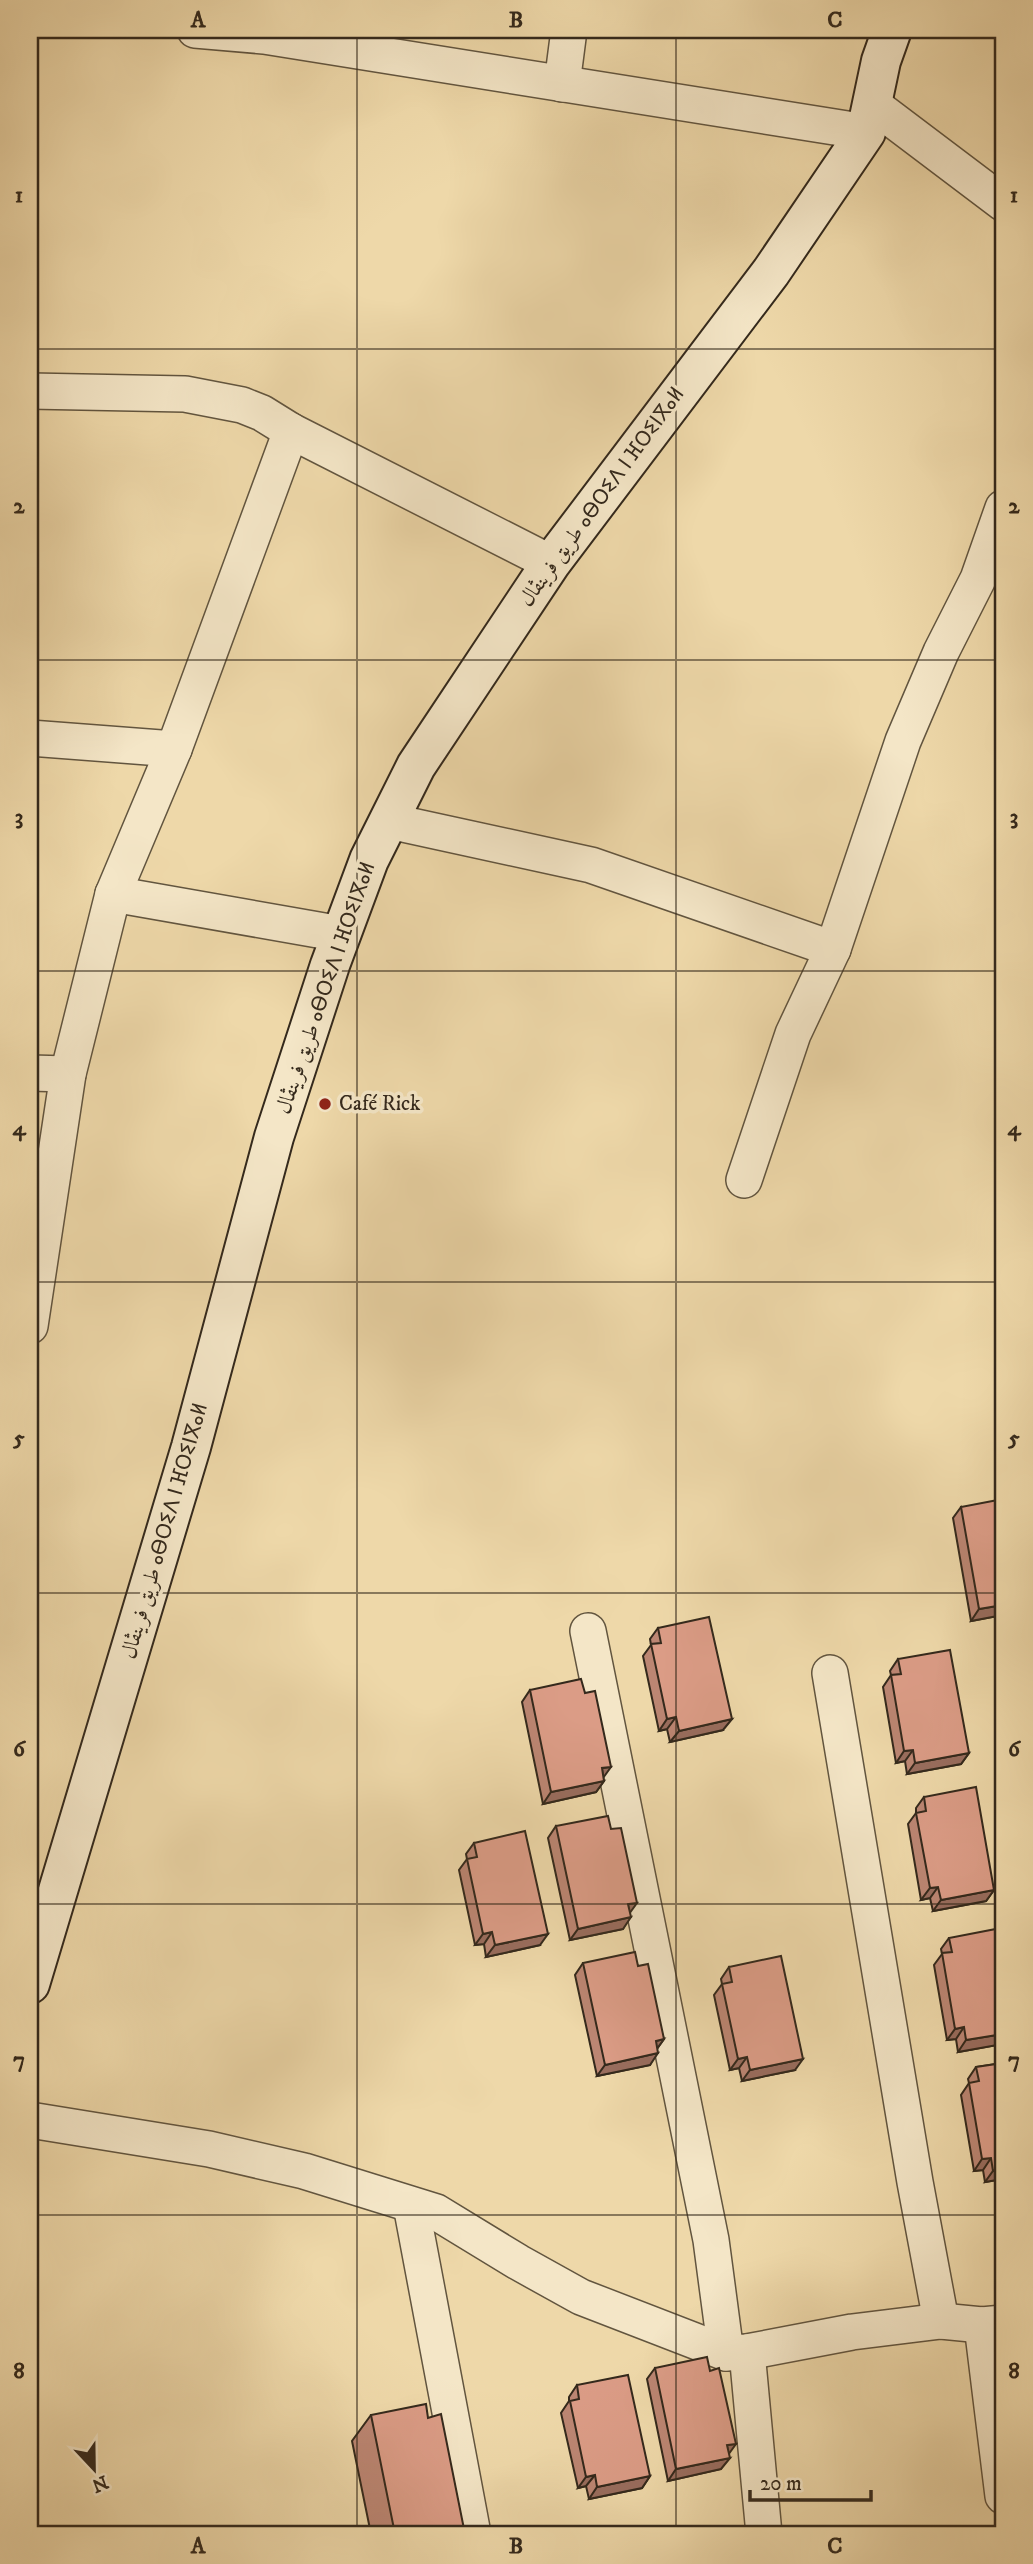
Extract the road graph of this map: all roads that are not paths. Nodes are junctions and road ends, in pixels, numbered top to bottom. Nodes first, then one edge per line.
1 (195, 30) edge
2 (569, 30) edge
3 (892, 30) edge
4 (264, 33) edge
5 (562, 84) junction
6 (869, 118) junction
7 (1003, 203) edge
8 (30, 391) edge
9 (291, 431) junction
10 (1003, 509) edge
11 (551, 563) junction
12 (30, 738) edge
13 (174, 749) junction
14 (389, 821) junction
15 (113, 894) junction
16 (341, 934) junction
17 (833, 949) junction
18 (30, 1073) edge
19 (68, 1074) junction
20 (744, 1180) dead end
21 (30, 1326) edge
22 (587, 1631) dead end
23 (830, 1673) dead end
24 (30, 1984) edge
25 (30, 2120) edge
26 (411, 2205) junction
27 (941, 2322) junction
28 (993, 2324) edge
29 (737, 2352) junction
30 (1003, 2496) edge
31 (473, 2534) edge
32 (764, 2534) edge

1 - 4 street
2 - 5 street
3 - 6 main road, طريق فرينڨال ⴰⴱⵔⵉⴷ ⵏ ⴼⵔⵉⵏⴳⴰⵍ
4 - 5 street
5 - 6 street
6 - 7 street
6 - 11 main road, طريق فرينڨال ⴰⴱⵔⵉⴷ ⵏ ⴼⵔⵉⵏⴳⴰⵍ
8 - 9 street
9 - 11 street
9 - 13 street
10 - 17 street
11 - 14 main road, طريق فرينڨال ⴰⴱⵔⵉⴷ ⵏ ⴼⵔⵉⵏⴳⴰⵍ
12 - 13 street
13 - 15 street
14 - 16 main road, طريق فرينڨال ⴰⴱⵔⵉⴷ ⵏ ⴼⵔⵉⵏⴳⴰⵍ
14 - 17 street
15 - 16 street
15 - 19 street
16 - 24 main road, طريق فرينڨال ⴰⴱⵔⵉⴷ ⵏ ⴼⵔⵉⵏⴳⴰⵍ
17 - 20 street
18 - 19 street
19 - 21 street
22 - 29 street
23 - 27 street
25 - 26 street
26 - 29 street
26 - 31 street
27 - 28 street
27 - 29 street
28 - 30 street
29 - 32 street

